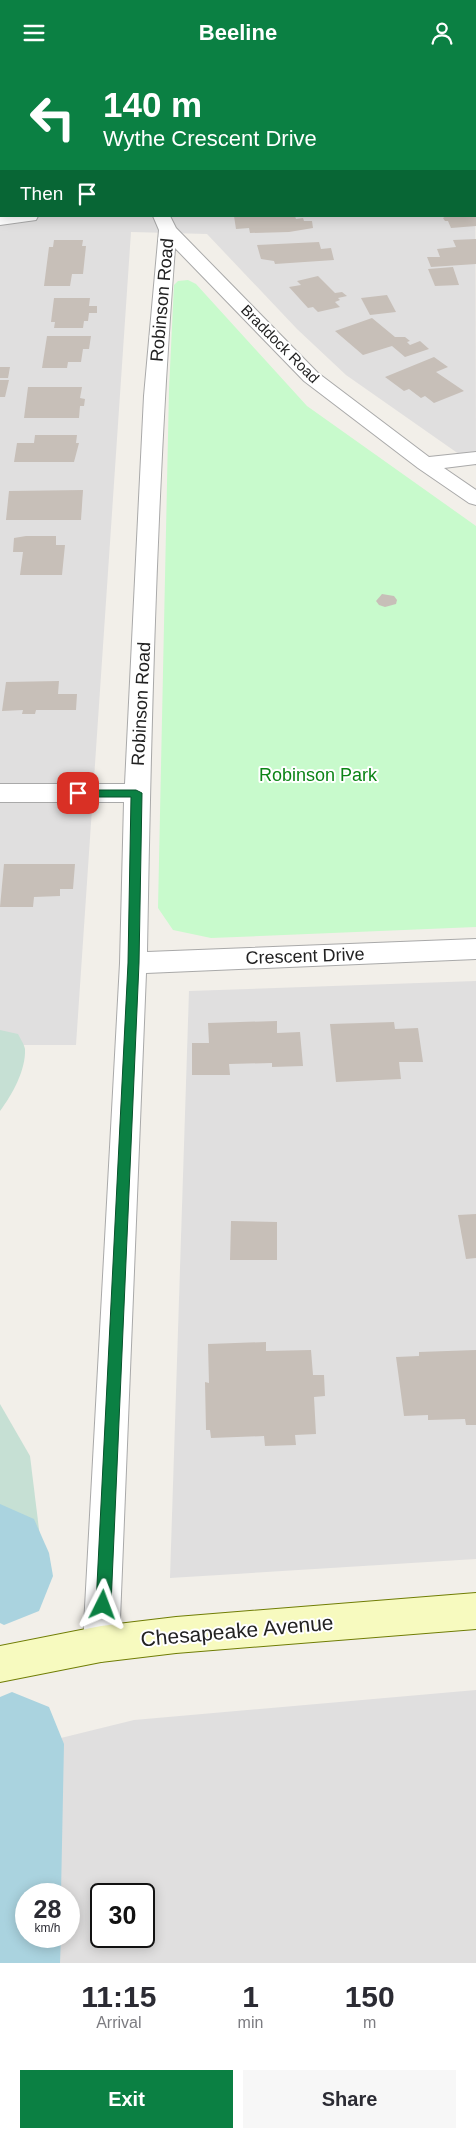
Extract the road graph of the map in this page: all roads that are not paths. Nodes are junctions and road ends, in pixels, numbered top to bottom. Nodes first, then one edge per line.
1 (22, 217) edge
2 (0, 220) edge
3 (165, 223) edge
4 (476, 458) edge
5 (425, 464) junction
6 (476, 499) edge
7 (0, 793) edge
8 (136, 793) junction
9 (476, 949) edge
10 (133, 963) junction
11 (476, 1611) edge
12 (101, 1644) junction
13 (0, 1664) edge

1 - 2 street
3 - 5 street, Braddock Road
3 - 8 street, Robinson Road
4 - 5 street
5 - 6 street, Braddock Road
7 - 8 street
8 - 10 street, Robinson Road
9 - 10 street, Crescent Drive
10 - 12 street, Robinson Road
11 - 12 main road, Chesapeake Avenue
12 - 13 main road, Chesapeake Avenue

